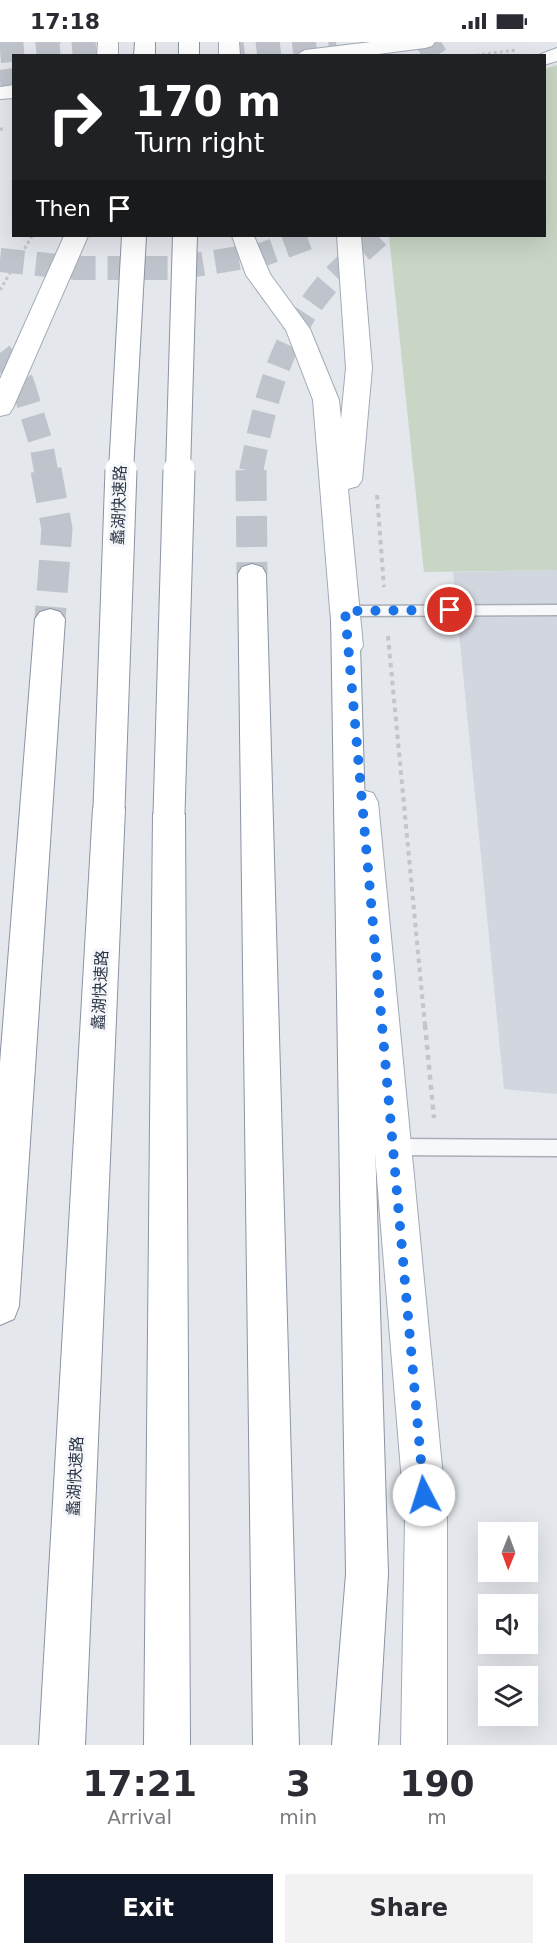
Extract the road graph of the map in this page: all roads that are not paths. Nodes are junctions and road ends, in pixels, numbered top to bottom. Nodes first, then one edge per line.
1 (424, 42) edge
2 (321, 54) edge
3 (76, 237) edge
4 (134, 237) edge
5 (185, 237) edge
6 (243, 237) edge
7 (349, 237) edge
8 (0, 408) edge
9 (340, 556) junction
10 (252, 574) tunnel mouth
11 (557, 610) edge
12 (345, 611) junction
13 (50, 619) tunnel mouth
14 (393, 1147) junction
15 (557, 1148) edge
16 (0, 1306) edge
17 (62, 1745) edge
18 (167, 1745) edge
19 (276, 1745) edge
20 (355, 1745) edge
21 (424, 1745) edge

1 - 2 main road
3 - 8 main road
4 - 17 main road, 蠡湖快速路, bridge
5 - 18 main road, bridge
6 - 9 main road
7 - 9 main road
9 - 12 main road
10 - 19 main road
11 - 12 lane
12 - 14 main road
12 - 20 main road
13 - 16 main road
14 - 15 lane
14 - 21 main road

